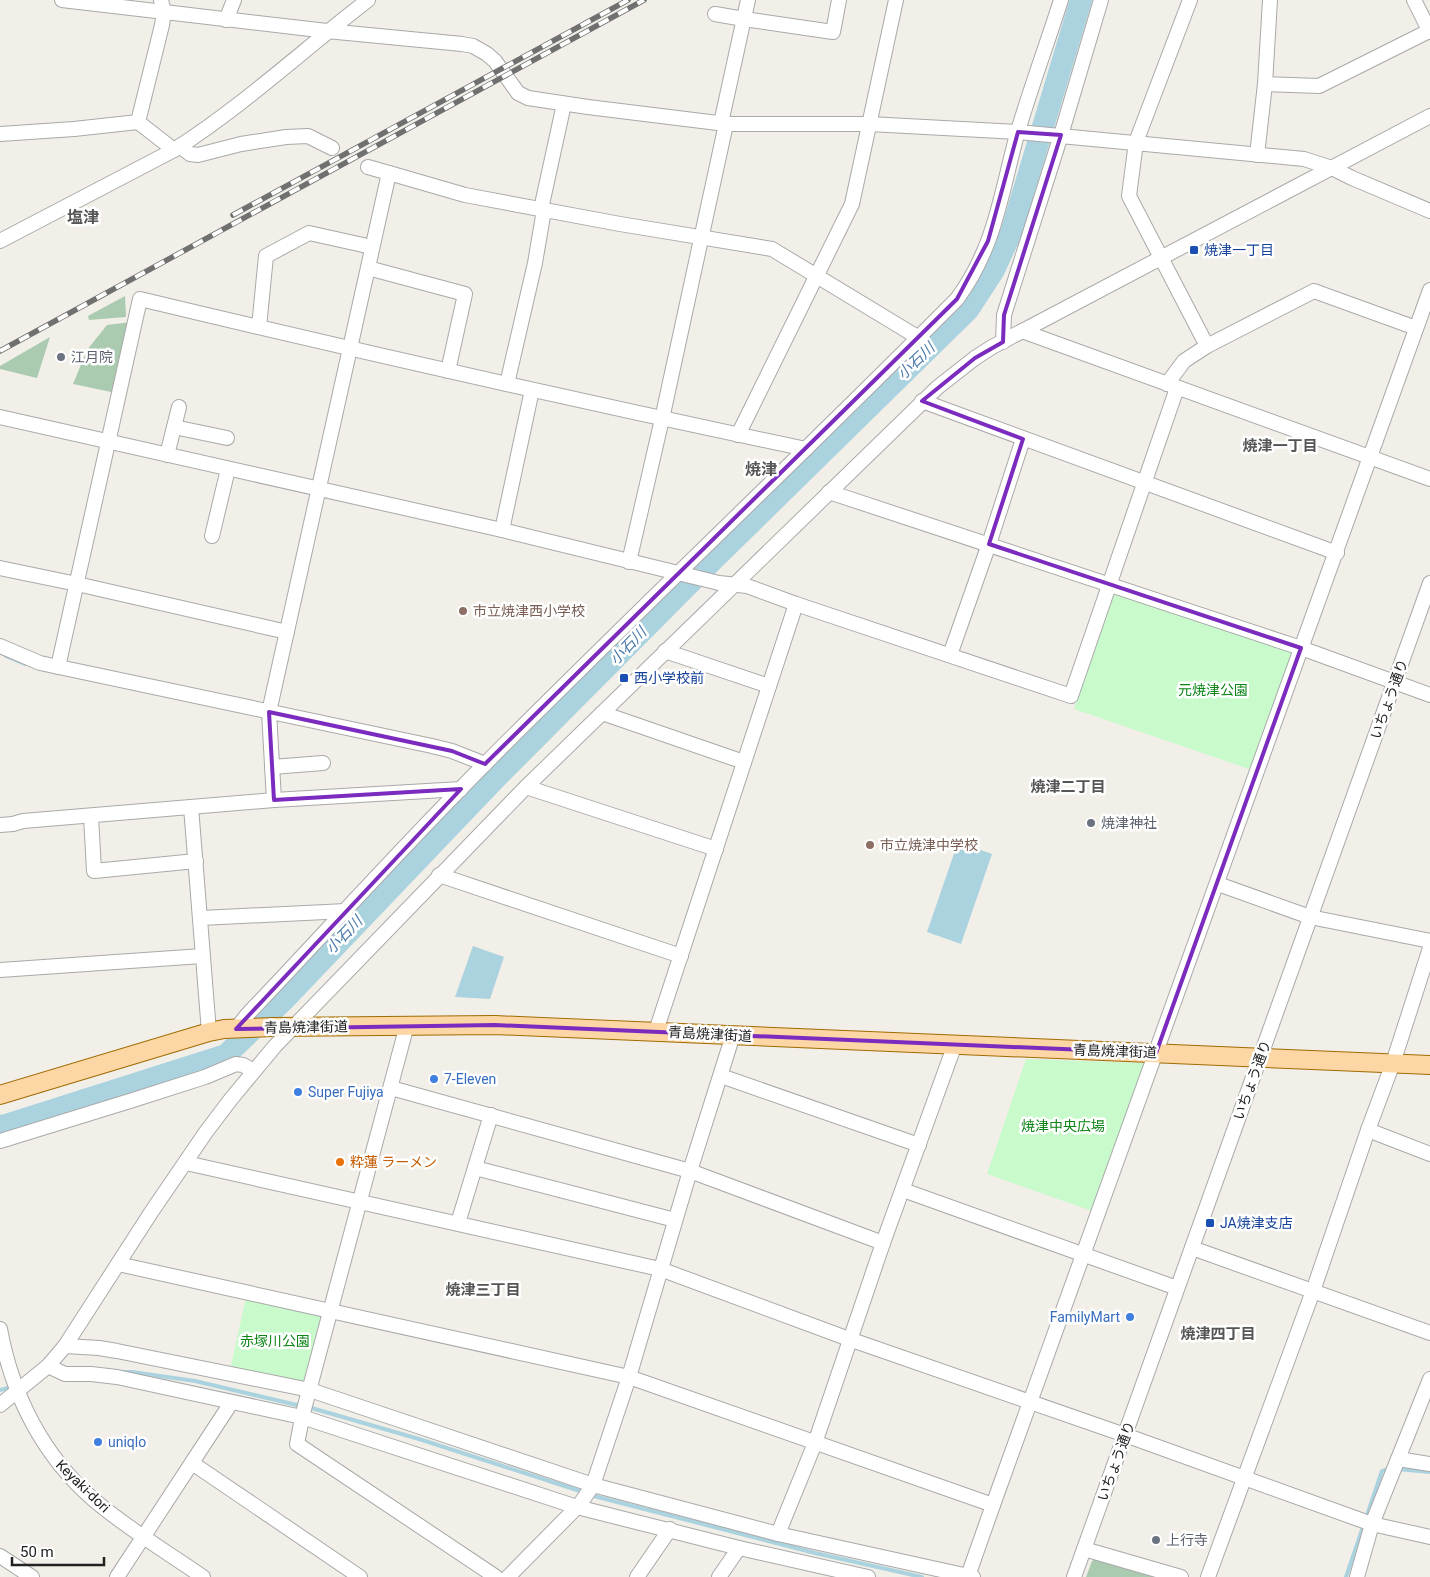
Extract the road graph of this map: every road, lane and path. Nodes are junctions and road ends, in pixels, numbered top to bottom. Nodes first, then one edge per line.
1 (62, 0) edge
2 (234, 0) edge
3 (368, 0) edge
4 (748, 0) edge
5 (839, 0) edge
6 (896, 0) edge
7 (1061, 0) edge
8 (1101, 0) edge
9 (1190, 0) edge
10 (1270, 0) edge
11 (1414, 0) edge
12 (162, 6) edge
13 (715, 14) dead end
14 (744, 19) junction
15 (226, 20) junction
16 (1430, 31) edge
17 (328, 32) junction
18 (1265, 84) junction
19 (564, 104) junction
20 (1430, 116) edge
21 (138, 122) junction
22 (724, 123) junction
23 (869, 124) junction
24 (1021, 132) junction
25 (0, 134) edge
26 (1059, 135) junction
27 (1136, 142) junction
28 (177, 148) junction
29 (332, 148) dead end
30 (1257, 155) junction
31 (368, 166) dead end
32 (1332, 168) junction
33 (389, 172) junction
34 (542, 209) junction
35 (1430, 210) edge
36 (701, 236) junction
37 (0, 241) edge
38 (372, 248) junction
39 (1161, 258) junction
40 (368, 268) junction
41 (816, 276) junction
42 (1430, 290) edge
43 (259, 327) junction
44 (1416, 328) junction
45 (1022, 332) junction
46 (918, 338) junction
47 (1003, 342) junction
48 (1207, 346) junction
49 (350, 349) junction
50 (448, 371) junction
51 (506, 384) junction
52 (1172, 386) junction
53 (532, 390) junction
54 (922, 401) junction
55 (180, 407) dead end
56 (0, 417) edge
57 (662, 419) junction
58 (174, 427) junction
59 (738, 435) junction
60 (227, 438) dead end
61 (1023, 438) junction
62 (110, 441) junction
63 (806, 449) junction
64 (168, 455) junction
65 (1370, 457) junction
66 (228, 469) junction
67 (1430, 479) edge
68 (1145, 484) junction
69 (319, 490) junction
70 (829, 492) junction
71 (502, 530) junction
72 (212, 536) dead end
73 (989, 544) junction
74 (1336, 553) junction
75 (629, 562) junction
76 (0, 568) edge
77 (679, 574) junction
78 (1430, 583) edge
79 (78, 584) junction
80 (1110, 584) junction
81 (732, 585) junction
82 (796, 604) junction
83 (287, 632) junction
84 (0, 646) edge
85 (1301, 648) junction
86 (665, 651) junction
87 (950, 655) junction
88 (58, 667) junction
89 (1394, 683) junction
90 (769, 686) junction
91 (1430, 695) edge
92 (602, 713) junction
93 (269, 716) junction
94 (744, 762) junction
95 (322, 763) dead end
96 (272, 767) junction
97 (482, 767) junction
98 (526, 787) junction
99 (461, 789) junction
100 (274, 800) junction
101 (191, 808) junction
102 (91, 816) junction
103 (0, 825) edge
104 (716, 849) junction
105 (196, 861) junction
106 (439, 875) junction
107 (1218, 884) junction
108 (346, 911) junction
109 (1310, 917) junction
110 (201, 918) junction
111 (1430, 941) edge
112 (1430, 948) edge
113 (202, 956) junction
114 (681, 956) junction
115 (0, 970) edge
116 (407, 1025) junction
117 (294, 1027) junction
118 (236, 1029) junction
119 (656, 1031) junction
120 (209, 1032) junction
121 (733, 1035) junction
122 (955, 1044) junction
123 (1156, 1053) junction
124 (1260, 1057) junction
125 (1393, 1063) junction
126 (1430, 1065) edge
127 (254, 1071) junction
128 (720, 1076) junction
129 (391, 1088) junction
130 (0, 1095) edge
131 (491, 1115) junction
132 (1368, 1130) junction
133 (0, 1141) edge
134 (918, 1145) junction
135 (1430, 1154) edge
136 (186, 1164) junction
137 (475, 1168) junction
138 (690, 1171) junction
139 (903, 1190) junction
140 (361, 1202) junction
141 (675, 1220) junction
142 (458, 1223) junction
143 (883, 1243) junction
144 (1192, 1248) junction
145 (1083, 1255) junction
146 (118, 1264) junction
147 (660, 1269) junction
148 (1177, 1288) junction
149 (1313, 1291) junction
150 (331, 1311) junction
151 (0, 1329) edge
152 (1430, 1333) edge
153 (850, 1338) junction
154 (65, 1346) junction
155 (48, 1366) junction
156 (629, 1377) junction
157 (1430, 1379) edge
158 (18, 1392) junction
159 (309, 1394) junction
160 (1030, 1402) junction
161 (231, 1403) junction
162 (0, 1405) edge
163 (303, 1415) junction
164 (1125, 1435) junction
165 (815, 1443) junction
166 (1398, 1459) junction
167 (192, 1464) junction
168 (1430, 1464) edge
169 (1244, 1478) junction
170 (592, 1488) junction
171 (579, 1506) junction
172 (993, 1506) junction
173 (1372, 1524) junction
174 (670, 1529) junction
175 (778, 1534) junction
176 (144, 1537) junction
177 (1430, 1537) edge
178 (738, 1548) junction
179 (1084, 1549) junction
180 (0, 1556) edge
181 (818, 1571) edge
182 (970, 1576) edge
183 (32, 1577) edge
184 (117, 1577) edge
185 (204, 1577) edge
186 (360, 1577) edge
187 (496, 1577) edge
188 (508, 1577) edge
189 (636, 1577) edge
190 (719, 1577) edge
191 (868, 1577) edge
192 (1074, 1577) edge
193 (1182, 1577) edge
194 (1208, 1577) edge
195 (1357, 1577) edge

1 - 12 street
2 - 15 street
3 - 17 street
4 - 14 street
5 - 14 street
6 - 23 street
7 - 24 street
8 - 26 street
9 - 27 street
10 - 18 street
11 - 16 street
12 - 15 street
12 - 21 street
13 - 14 street
14 - 22 street
15 - 17 street
16 - 18 street
17 - 19 street
17 - 28 street
18 - 30 street
19 - 22 street
19 - 34 street
20 - 32 street
21 - 25 street
21 - 28 street
22 - 23 street
22 - 36 street
23 - 24 street
23 - 41 street
24 - 26 street
24 - 46 street
26 - 27 street
26 - 47 street
27 - 30 street
27 - 39 street
28 - 29 street
28 - 37 street
30 - 32 street
31 - 33 street
32 - 35 street
32 - 39 street
33 - 34 street
33 - 38 street
34 - 36 street
34 - 51 street
36 - 41 street
36 - 57 street
38 - 40 street
38 - 43 street
39 - 45 street
39 - 48 street
40 - 49 street
40 - 50 street
41 - 46 street
41 - 59 street
42 - 44 street
43 - 49 street
43 - 62 street
44 - 48 street
44 - 65 street
45 - 47 street
45 - 52 street
46 - 63 street
47 - 54 street
48 - 52 street
49 - 50 street
49 - 69 street
50 - 51 street
51 - 53 street
52 - 65 street
52 - 68 street
53 - 57 street
53 - 71 street
54 - 61 street
54 - 70 street
55 - 58 street
56 - 62 street
57 - 59 street
57 - 75 street
58 - 60 street
58 - 64 street
59 - 63 street
61 - 68 street
61 - 73 street
62 - 64 street
62 - 79 street
63 - 77 street
64 - 66 street
65 - 67 street
65 - 74 street
66 - 69 street
66 - 72 street
68 - 74 street
68 - 80 street
69 - 71 street
69 - 83 street
70 - 73 street
70 - 81 street
71 - 75 street
73 - 80 street
73 - 87 street
74 - 85 street
75 - 77 street
76 - 79 street
77 - 81 street
77 - 97 street
78 - 89 street, いちょう通り
79 - 83 street
79 - 88 street
80 - 85 street
80 - 87 street
81 - 82 street
81 - 86 street
82 - 87 street
82 - 90 street
83 - 93 street
84 - 88 street
85 - 89 street
85 - 107 street
86 - 90 street
86 - 92 street
88 - 93 street
89 - 91 street
89 - 109 street, いちょう通り
90 - 94 street
92 - 94 street
92 - 98 street
93 - 96 street
93 - 97 street
94 - 104 street
95 - 96 street
96 - 100 street
97 - 99 street
98 - 104 street
98 - 106 street
99 - 100 street
99 - 108 street
100 - 101 street
101 - 102 street
101 - 105 street
102 - 103 street
102 - 105 street
104 - 114 street
105 - 110 street
106 - 114 street
106 - 117 street
107 - 109 street
107 - 123 street
108 - 110 street
108 - 118 street
109 - 111 street
109 - 124 street, いちょう通り
110 - 113 street
112 - 125 street
113 - 115 street
113 - 120 street
114 - 119 street
116 - 117 main road, 青島焼津街道
116 - 119 main road, 青島焼津街道
116 - 129 street
117 - 118 main road, 青島焼津街道
117 - 127 street
118 - 120 main road, 青島焼津街道
119 - 121 main road, 青島焼津街道
120 - 130 main road, 青島焼津街道
121 - 122 main road, 青島焼津街道
121 - 128 street
122 - 123 main road, 青島焼津街道
122 - 134 street
123 - 124 main road, 青島焼津街道
123 - 145 street
124 - 125 main road, 青島焼津街道
124 - 144 street, いちょう通り
125 - 126 main road, 青島焼津街道
125 - 132 street
127 - 133 street
127 - 136 street
128 - 134 street
128 - 138 street
129 - 131 street
129 - 140 street
131 - 137 street
131 - 138 street
132 - 135 street
132 - 149 street
134 - 139 street
136 - 140 street
136 - 146 street
137 - 141 street
137 - 142 street
138 - 141 street
138 - 143 street
139 - 143 street
139 - 145 street
140 - 142 street
140 - 150 street
141 - 147 street
142 - 147 street
143 - 153 street
144 - 148 street, いちょう通り
144 - 149 street
145 - 148 street
145 - 160 street
146 - 150 street
146 - 154 street
147 - 153 street
147 - 156 street
148 - 164 street, いちょう通り
149 - 152 street
149 - 169 street
150 - 156 street
150 - 159 street
151 - 158 street, Keyaki-dori
153 - 160 street
153 - 165 street
154 - 155 street
154 - 159 street
155 - 158 street
155 - 161 street
156 - 165 street
156 - 170 street
157 - 166 street
158 - 162 street
158 - 176 street, Keyaki-dori
159 - 163 street
159 - 170 street
160 - 164 street
160 - 172 street
161 - 163 street
161 - 167 street
163 - 171 street
163 - 187 street
164 - 169 street
164 - 179 street, いちょう通り
165 - 172 street
165 - 175 street
166 - 168 street
166 - 173 street
167 - 176 street
167 - 186 street
169 - 173 street
169 - 194 street
170 - 171 street
170 - 175 street
171 - 174 street
171 - 188 street
172 - 182 street
173 - 177 street
173 - 195 street
174 - 178 street
174 - 189 street
175 - 182 street
176 - 184 street
176 - 185 street, Keyaki-dori
178 - 181 street
178 - 190 street
179 - 192 street, いちょう通り
179 - 193 street
180 - 183 street
181 - 191 street

